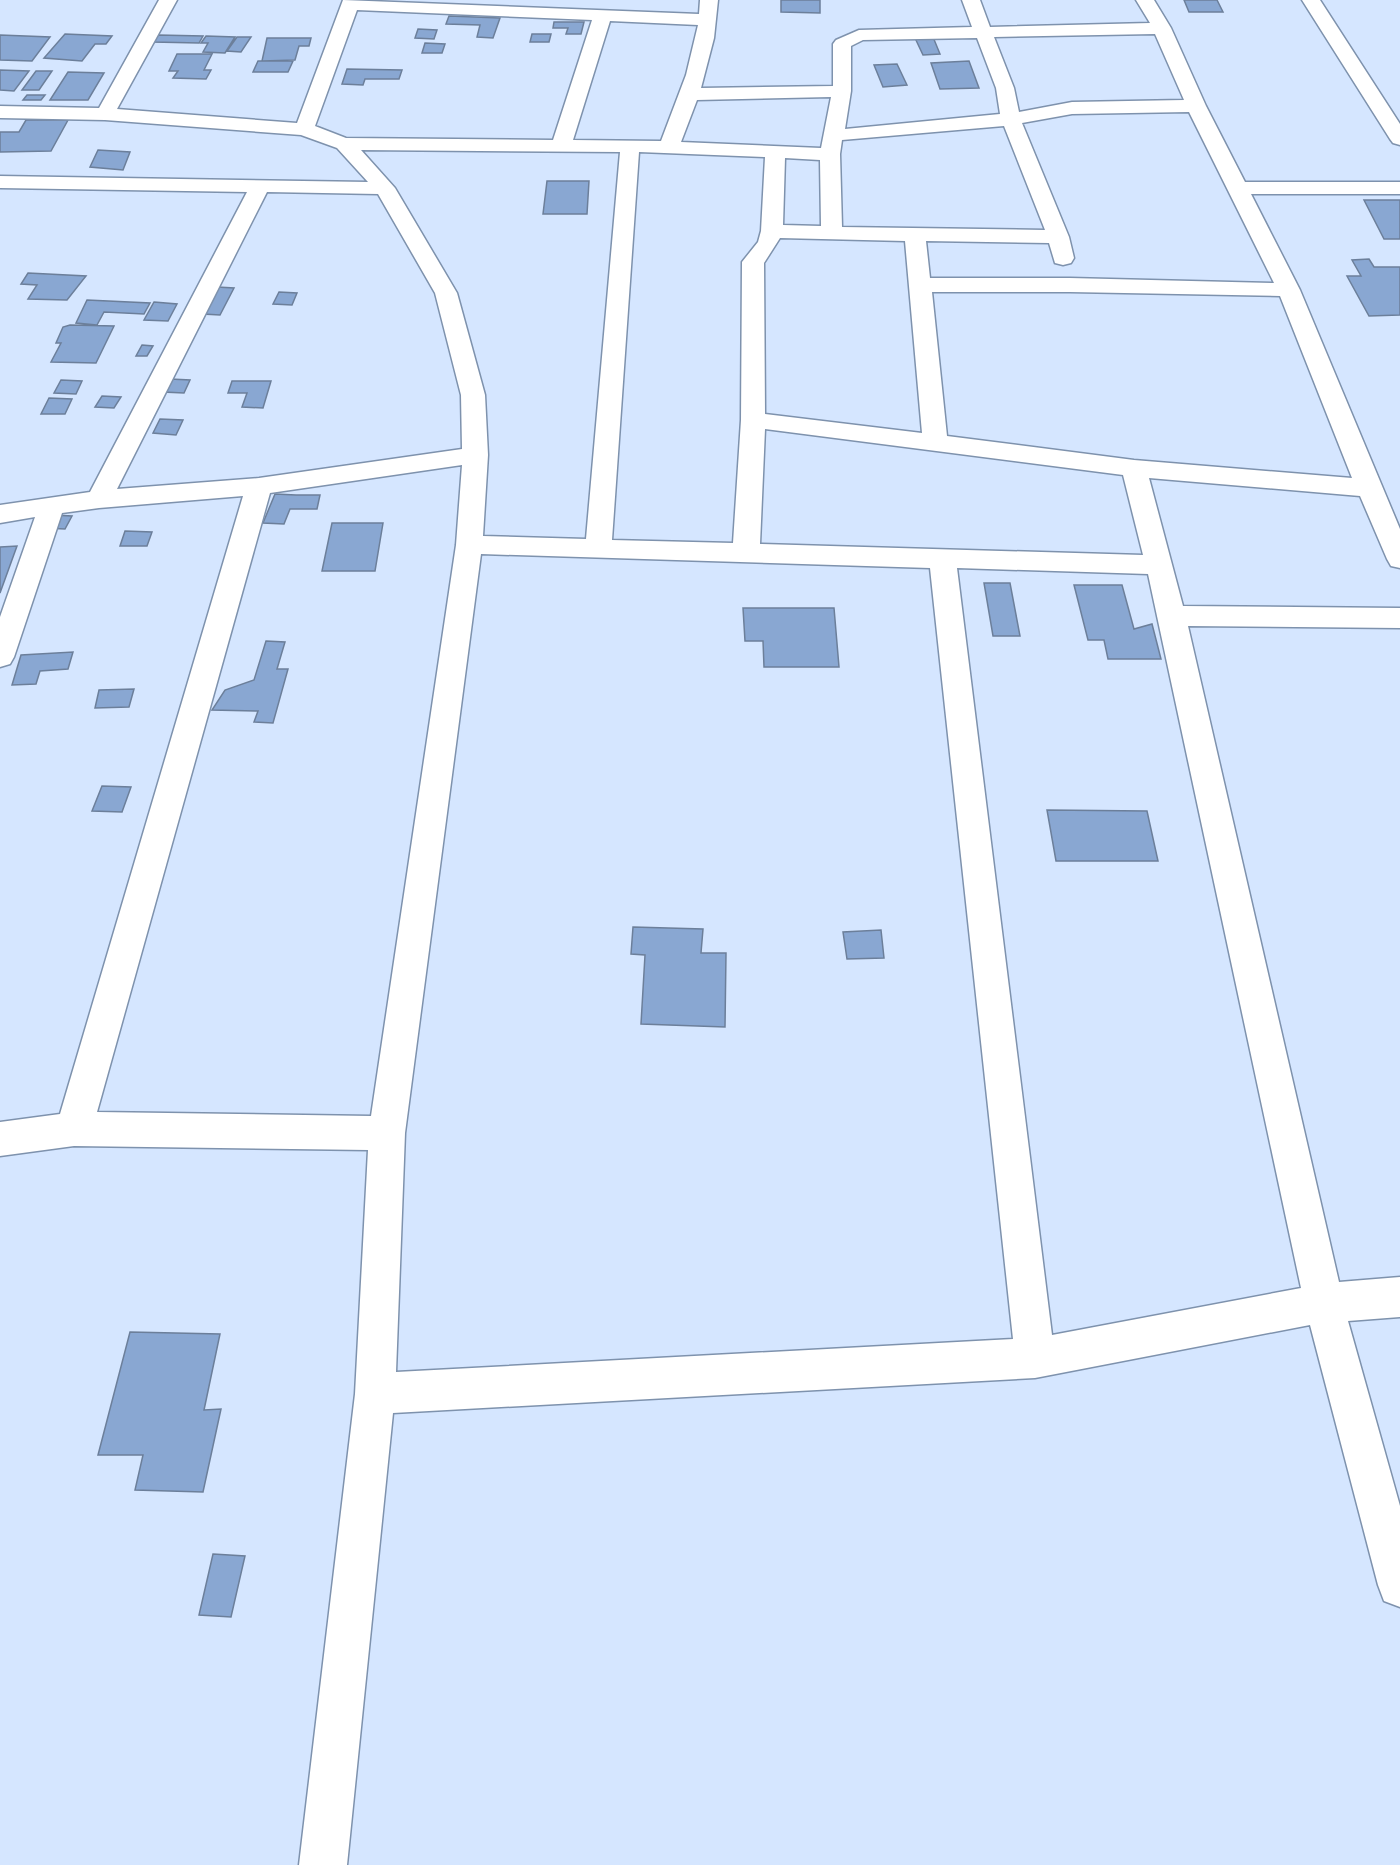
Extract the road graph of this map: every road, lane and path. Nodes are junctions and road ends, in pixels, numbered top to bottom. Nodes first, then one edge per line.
1 (168, 0) edge
2 (709, 0) edge
3 (971, 0) edge
4 (1145, 0) edge
5 (1311, 0) edge
6 (351, 2) edge
7 (474, 4) edge
8 (603, 15) junction
9 (708, 20) junction
10 (1162, 28) junction
11 (983, 30) junction
12 (842, 91) junction
13 (691, 94) junction
14 (1196, 106) junction
15 (0, 112) edge
16 (105, 114) junction
17 (1011, 119) junction
18 (304, 129) junction
19 (1400, 139) edge
20 (344, 144) junction
21 (831, 145) junction
22 (561, 146) junction
23 (630, 146) junction
24 (669, 147) junction
25 (774, 152) junction
26 (260, 186) junction
27 (3, 188) edge
28 (385, 188) junction
29 (1239, 188) junction
30 (1400, 188) edge
31 (772, 231) junction
32 (832, 233) junction
33 (915, 235) junction
34 (1058, 237) junction
35 (920, 285) junction
36 (1070, 285) junction
37 (1289, 290) junction
38 (753, 420) junction
39 (935, 443) junction
40 (475, 456) junction
41 (1134, 468) junction
42 (259, 486) junction
43 (1369, 488) junction
44 (99, 499) junction
45 (51, 508) junction
46 (0, 514) edge
47 (469, 545) junction
48 (598, 549) junction
49 (746, 553) junction
50 (942, 559) junction
51 (1400, 559) edge
52 (1160, 565) junction
53 (1172, 616) junction
54 (1400, 618) edge
55 (0, 657) edge
56 (74, 1129) junction
57 (387, 1133) junction
58 (0, 1139) edge
59 (1400, 1297) edge
60 (1324, 1303) junction
61 (1035, 1358) junction
62 (375, 1394) junction
63 (1400, 1585) edge
64 (323, 1865) edge

1 - 16 street
2 - 9 street
3 - 11 street
4 - 10 street
5 - 19 street
6 - 7 street
6 - 18 street
7 - 8 street
8 - 9 street
8 - 22 street
9 - 13 street
10 - 11 street
10 - 14 street
11 - 12 street
11 - 17 street
12 - 13 street
12 - 21 street
13 - 24 street
14 - 17 street
14 - 29 street
15 - 16 street
16 - 18 street
17 - 21 street
17 - 34 street
18 - 20 street
20 - 22 street
20 - 28 street
21 - 25 street
21 - 32 street
22 - 23 street
23 - 24 street
23 - 48 street
24 - 25 street
25 - 31 street
26 - 27 street
26 - 28 street
26 - 44 street
28 - 40 street
29 - 30 street
29 - 37 street
31 - 32 street
31 - 38 street
32 - 33 street
33 - 34 street
33 - 35 street
34 - 36 street
35 - 36 street
35 - 39 street
36 - 37 street
37 - 43 street
38 - 39 street
38 - 49 street
39 - 41 street
40 - 42 street
40 - 47 street
41 - 43 street
41 - 52 street
42 - 44 street
42 - 56 street
43 - 51 street
44 - 45 street
45 - 46 street
45 - 55 street
47 - 48 street
47 - 57 street
48 - 49 street
49 - 50 street
50 - 52 street
50 - 61 street
52 - 53 street
53 - 54 street
53 - 60 street
56 - 57 street
56 - 58 street
57 - 62 street
59 - 60 street
60 - 61 street
60 - 63 street
61 - 62 street
62 - 64 street

